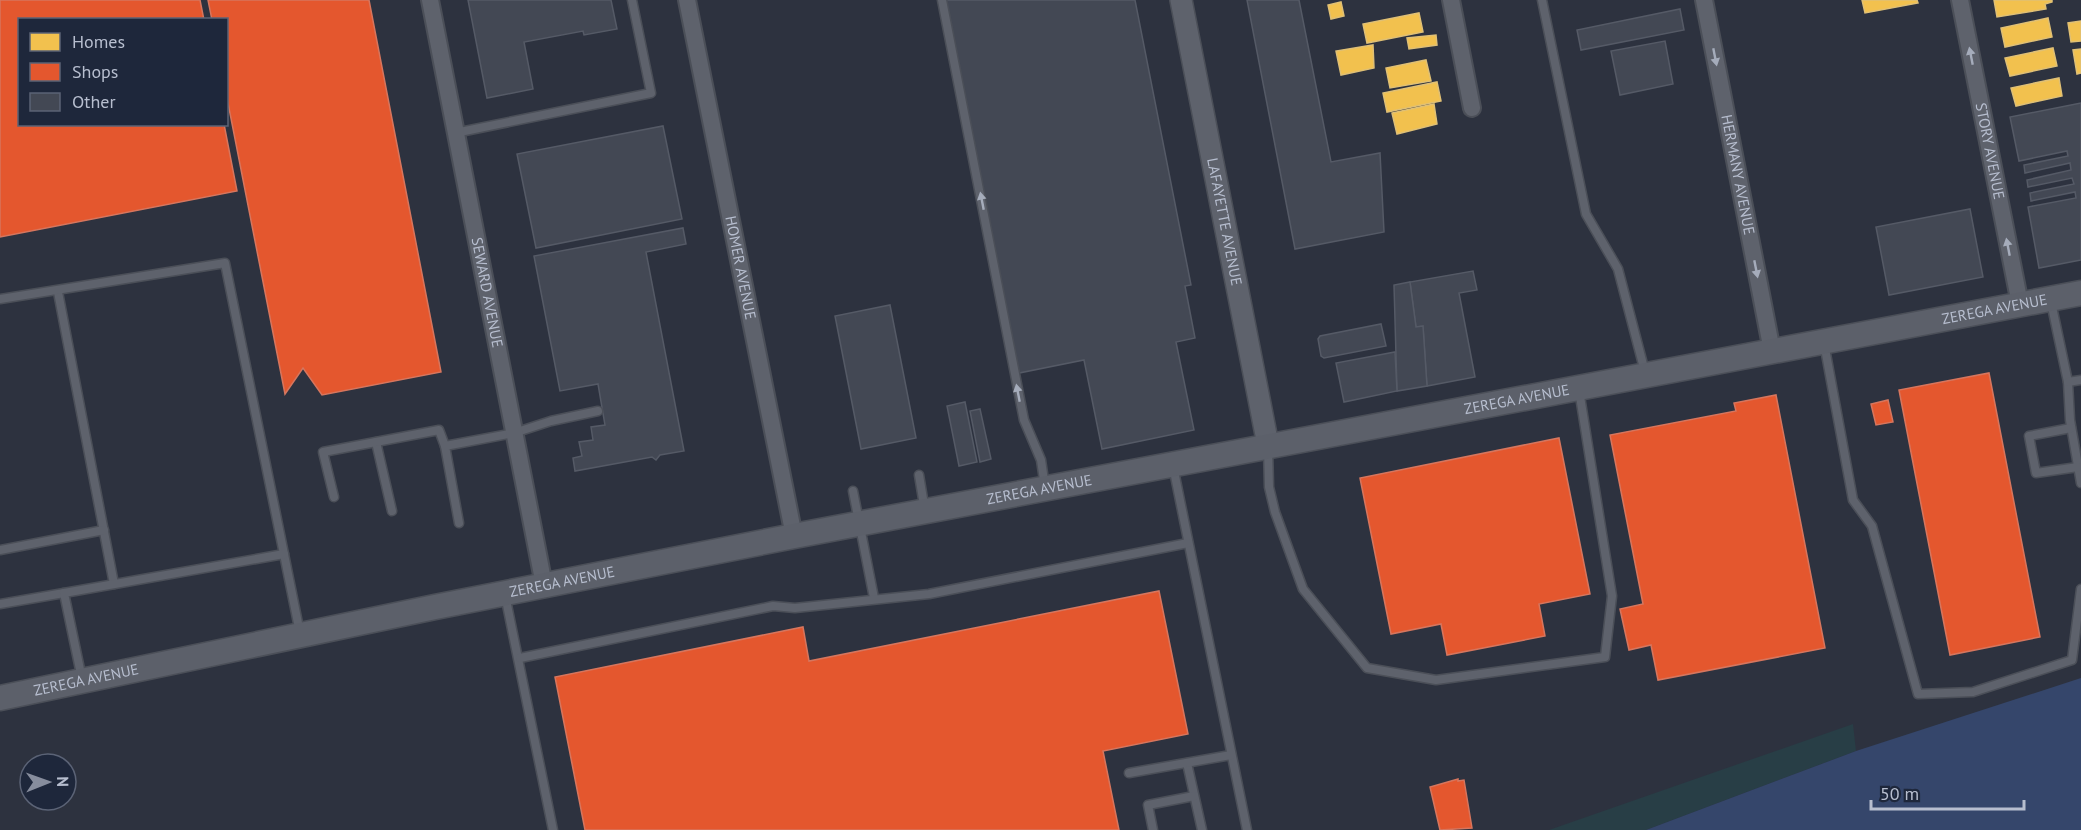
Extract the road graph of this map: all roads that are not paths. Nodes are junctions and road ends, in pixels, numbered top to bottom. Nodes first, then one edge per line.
1 (430, 0) edge
2 (632, 0) edge
3 (687, 0) edge
4 (942, 0) edge
5 (1181, 0) edge
6 (1451, 0) edge
7 (1542, 0) edge
8 (1704, 0) edge
9 (1960, 0) edge
10 (1472, 108) dead end
11 (455, 133) junction
12 (58, 292) junction
13 (2081, 292) edge
14 (2051, 298) junction
15 (0, 299) edge
16 (2020, 304) junction
17 (1823, 341) junction
18 (1772, 351) junction
19 (1645, 375) junction
20 (2081, 380) edge
21 (2068, 382) junction
22 (1579, 388) junction
23 (598, 411) dead end
24 (2071, 428) junction
25 (514, 433) junction
26 (376, 442) junction
27 (1268, 445) junction
28 (445, 446) junction
29 (2078, 452) edge
30 (1172, 463) junction
31 (2078, 467) junction
32 (919, 475) dead end
33 (2081, 483) edge
34 (1045, 488) junction
35 (853, 491) dead end
36 (334, 496) dead end
37 (392, 511) dead end
38 (926, 511) junction
39 (459, 523) dead end
40 (859, 524) junction
41 (104, 530) junction
42 (794, 536) junction
43 (1188, 543) junction
44 (0, 550) edge
45 (284, 554) junction
46 (114, 584) junction
47 (544, 585) junction
48 (2081, 589) edge
49 (505, 593) junction
50 (64, 594) junction
51 (874, 598) junction
52 (0, 604) edge
53 (300, 636) junction
54 (520, 658) junction
55 (82, 681) junction
56 (0, 698) edge
57 (1232, 754) junction
58 (1186, 763) junction
59 (1129, 773) dead end
60 (1194, 796) junction
61 (553, 830) edge
62 (1153, 830) edge
63 (1202, 830) edge
64 (1247, 830) edge

1 - 11 street, SEWARD AVENUE
2 - 11 lane
3 - 42 street, HOMER AVENUE
34 -> 4 lane
5 - 27 street, LAFAYETTE AVENUE
6 - 10 street
7 - 19 lane
8 -> 18 street, HERMANY AVENUE
16 -> 9 street, STORY AVENUE
11 - 25 street, SEWARD AVENUE
12 - 15 lane
12 - 41 lane
12 - 45 lane
13 - 14 main road, ZEREGA AVENUE
14 - 16 main road, ZEREGA AVENUE
14 - 21 lane
16 - 17 main road, ZEREGA AVENUE
17 - 18 main road, ZEREGA AVENUE
17 - 48 lane
18 - 19 main road, ZEREGA AVENUE
19 - 22 main road, ZEREGA AVENUE
20 - 21 lane
21 - 24 lane
22 - 27 main road, ZEREGA AVENUE
22 - 27 lane
23 - 25 lane
24 - 29 lane
24 - 31 lane
25 - 28 lane
25 - 47 street, SEWARD AVENUE
26 - 28 lane
26 - 36 lane
26 - 37 lane
27 - 30 main road, ZEREGA AVENUE
28 - 39 lane
29 - 31 lane
30 - 34 main road, ZEREGA AVENUE
30 - 43 lane
31 - 33 lane
32 - 38 lane
34 - 38 main road, ZEREGA AVENUE
35 - 40 lane
38 - 40 main road, ZEREGA AVENUE
40 - 42 main road, ZEREGA AVENUE
40 - 51 lane
41 - 44 lane
41 - 46 lane
42 - 47 main road, ZEREGA AVENUE
43 - 51 lane
43 - 57 lane
45 - 46 lane
45 - 53 lane
46 - 50 lane
47 - 49 main road, ZEREGA AVENUE
49 - 53 main road, ZEREGA AVENUE
49 - 54 lane
50 - 52 lane
50 - 55 lane
51 - 54 lane
53 - 55 main road, ZEREGA AVENUE
54 - 61 lane
55 - 56 main road, ZEREGA AVENUE
57 - 58 lane
57 - 64 lane
58 - 59 lane
58 - 60 lane
60 - 62 lane
60 - 63 lane

